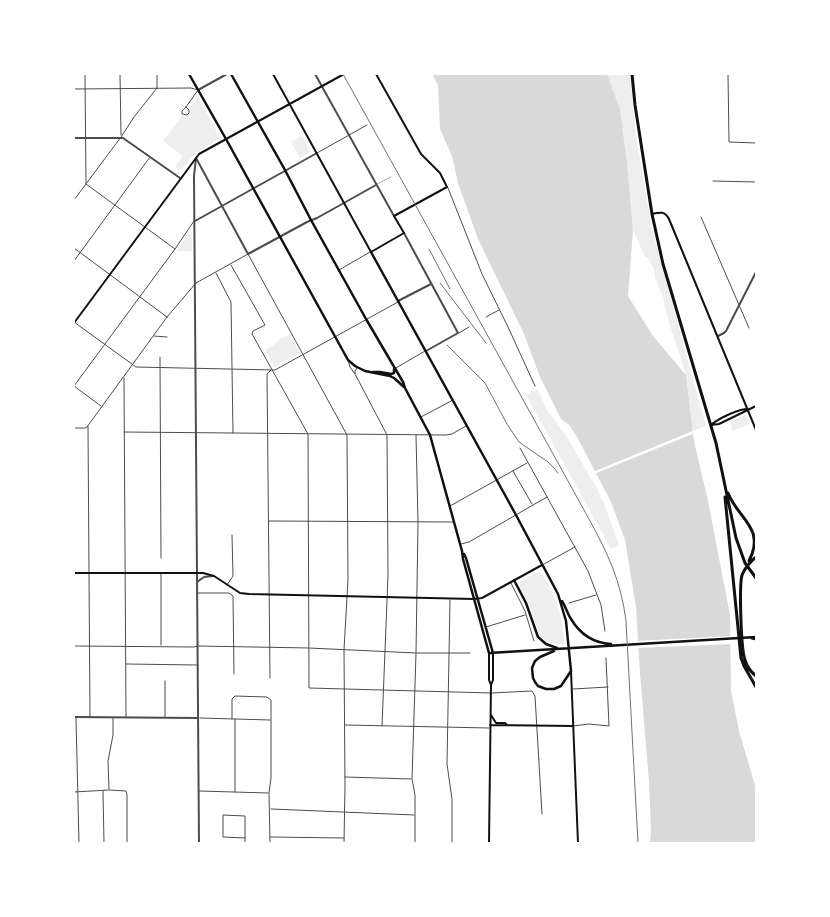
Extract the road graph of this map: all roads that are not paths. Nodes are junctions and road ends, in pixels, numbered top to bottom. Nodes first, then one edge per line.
1 (85, 74) edge
2 (120, 74) edge
3 (156, 74) edge
4 (189, 74) edge
5 (229, 74) edge
6 (273, 74) edge
7 (315, 74) edge
8 (344, 74) edge
9 (376, 74) edge
10 (632, 74) edge
11 (728, 74) edge
12 (322, 86) junction
13 (157, 88) junction
14 (74, 89) edge
15 (85, 89) junction
16 (120, 89) junction
17 (198, 90) junction
18 (290, 104) junction
19 (186, 107) dead end
20 (257, 121) junction
21 (367, 125) dead end
22 (349, 135) junction
23 (85, 137) junction
24 (121, 137) junction
25 (74, 138) edge
26 (226, 139) junction
27 (756, 143) edge
28 (317, 153) junction
29 (151, 156) junction
30 (196, 158) junction
31 (189, 167) junction
32 (285, 170) junction
33 (194, 176) junction
34 (391, 177) dead end
35 (180, 178) junction
36 (713, 181) dead end
37 (756, 182) edge
38 (86, 184) junction
39 (376, 184) junction
40 (447, 187) junction
41 (253, 188) junction
42 (74, 200) edge
43 (344, 203) junction
44 (115, 205) junction
45 (221, 206) junction
46 (652, 214) junction
47 (394, 216) junction
48 (702, 216) dead end
49 (311, 220) junction
50 (195, 221) junction
51 (145, 226) junction
52 (404, 233) junction
53 (280, 237) junction
54 (74, 248) edge
55 (175, 249) junction
56 (371, 252) junction
57 (80, 253) junction
58 (248, 254) junction
59 (74, 261) edge
60 (230, 264) junction
61 (339, 270) junction
62 (756, 272) edge
63 (215, 273) junction
64 (110, 275) junction
65 (196, 283) junction
66 (431, 284) junction
67 (140, 297) junction
68 (398, 301) junction
69 (739, 306) junction
70 (499, 310) junction
71 (168, 317) junction
72 (486, 317) dead end
73 (366, 319) junction
74 (74, 323) edge
75 (469, 327) dead end
76 (749, 328) dead end
77 (458, 333) junction
78 (154, 336) junction
79 (335, 336) junction
80 (718, 336) junction
81 (167, 337) dead end
82 (104, 344) junction
83 (426, 351) junction
84 (303, 354) junction
85 (160, 357) dead end
86 (348, 360) junction
87 (133, 365) junction
88 (160, 368) junction
89 (196, 368) junction
90 (232, 368) junction
91 (357, 368) junction
92 (394, 369) junction
93 (272, 370) junction
94 (372, 372) junction
95 (355, 374) junction
96 (124, 377) junction
97 (74, 386) edge
98 (535, 386) dead end
99 (405, 388) junction
100 (453, 400) junction
101 (102, 406) junction
102 (756, 406) edge
103 (748, 410) junction
104 (421, 418) junction
105 (711, 425) junction
106 (88, 426) junction
107 (466, 426) junction
108 (74, 428) edge
109 (756, 430) edge
110 (124, 432) junction
111 (161, 433) junction
112 (197, 433) junction
113 (233, 434) junction
114 (268, 434) junction
115 (308, 434) junction
116 (348, 435) junction
117 (387, 435) junction
118 (416, 435) junction
119 (430, 435) junction
120 (520, 448) dead end
121 (528, 462) junction
122 (513, 470) junction
123 (496, 479) junction
124 (724, 481) junction
125 (548, 497) junction
126 (533, 505) junction
127 (450, 506) junction
128 (516, 515) junction
129 (269, 521) junction
130 (308, 521) junction
131 (348, 521) junction
132 (388, 522) junction
133 (418, 522) junction
134 (454, 522) junction
135 (232, 534) dead end
136 (460, 544) junction
137 (575, 547) junction
138 (756, 557) edge
139 (161, 558) dead end
140 (543, 565) junction
141 (747, 567) junction
142 (74, 573) edge
143 (89, 573) junction
144 (125, 573) junction
145 (161, 573) junction
146 (197, 573) junction
147 (214, 576) junction
148 (756, 578) edge
149 (513, 581) junction
150 (197, 582) junction
151 (226, 585) junction
152 (197, 593) junction
153 (269, 594) junction
154 (597, 595) junction
155 (309, 596) junction
156 (347, 596) junction
157 (387, 597) junction
158 (417, 598) junction
159 (450, 599) junction
160 (476, 599) junction
161 (560, 600) junction
162 (569, 603) dead end
163 (526, 615) junction
164 (486, 627) junction
165 (605, 631) dead end
166 (756, 638) edge
167 (534, 641) dead end
168 (617, 645) junction
169 (74, 646) edge
170 (90, 646) junction
171 (126, 646) junction
172 (162, 646) junction
173 (198, 646) junction
174 (233, 646) junction
175 (270, 648) junction
176 (309, 648) junction
177 (561, 649) junction
178 (344, 650) junction
179 (385, 652) junction
180 (416, 653) junction
181 (449, 653) junction
182 (470, 653) dead end
183 (491, 653) junction
184 (606, 658) dead end
185 (126, 664) junction
186 (197, 665) junction
187 (571, 671) junction
188 (234, 674) dead end
189 (756, 676) edge
190 (270, 678) dead end
191 (165, 681) dead end
192 (608, 687) junction
193 (756, 687) edge
194 (344, 689) junction
195 (572, 689) junction
196 (384, 690) junction
197 (414, 691) junction
198 (448, 692) junction
199 (491, 693) junction
200 (490, 713) junction
201 (75, 717) edge
202 (90, 717) junction
203 (113, 717) junction
204 (126, 717) junction
205 (165, 718) junction
206 (198, 718) junction
207 (232, 719) junction
208 (235, 719) junction
209 (271, 720) junction
210 (345, 725) junction
211 (507, 725) junction
212 (382, 726) junction
213 (414, 726) junction
214 (536, 726) junction
215 (573, 726) junction
216 (447, 727) junction
217 (490, 727) junction
218 (345, 777) junction
219 (412, 779) junction
220 (109, 790) junction
221 (103, 791) junction
222 (199, 791) junction
223 (74, 792) edge
224 (78, 792) junction
225 (235, 792) junction
226 (269, 793) junction
227 (270, 809) junction
228 (344, 813) junction
229 (542, 814) dead end
230 (415, 815) junction
231 (270, 837) junction
232 (245, 838) junction
233 (344, 838) junction
234 (79, 843) edge
235 (104, 843) edge
236 (127, 843) edge
237 (199, 843) edge
238 (245, 843) edge
239 (270, 843) edge
240 (344, 843) edge
241 (415, 843) edge
242 (452, 843) edge
243 (490, 843) edge
244 (578, 843) edge

1 - 15 street
2 - 16 street
3 - 13 street
4 - 17 main road
5 - 17 street
5 - 20 main road
6 - 18 main road
7 - 12 street
8 - 12 main road
9 - 40 main road
10 - 46 highway
11 - 27 street
12 - 18 main road
12 - 22 street
13 - 16 street
13 - 17 street
13 - 24 street
14 - 15 street
15 - 16 street
15 - 23 street
16 - 24 street
17 - 19 street
17 - 26 main road
18 - 20 main road
18 - 28 main road
20 - 26 main road
20 - 32 main road
21 - 22 street
22 - 28 street
22 - 39 street
23 - 24 street
23 - 25 street
23 - 38 street
24 - 29 street
24 - 38 street
26 - 30 main road
26 - 41 main road
28 - 32 street
28 - 43 main road
29 - 35 street
29 - 44 street
30 - 31 main road
30 - 33 street
30 - 45 street
31 - 33 street
31 - 35 main road
32 - 41 street
32 - 49 main road
33 - 50 street
34 - 39 lane
35 - 51 main road
36 - 37 street
38 - 42 street
38 - 44 street
39 - 43 street
39 - 47 street
40 - 47 main road
40 - 70 street
41 - 45 street
41 - 53 main road
43 - 49 street
43 - 56 main road
44 - 51 street
44 - 57 street
45 - 50 street
45 - 58 street
46 - 80 main road
46 - 105 highway
47 - 52 main road
48 - 69 street
49 - 53 street
49 - 61 main road
50 - 55 street
50 - 65 street
51 - 55 street
51 - 64 main road
52 - 56 main road
52 - 66 street
53 - 58 street
53 - 79 main road
54 - 57 street
55 - 67 street
56 - 61 street
56 - 68 main road
57 - 59 street
57 - 64 street
58 - 60 street
58 - 84 street
60 - 63 street
60 - 93 street
61 - 73 main road
62 - 69 street
63 - 65 street
63 - 90 street
64 - 67 street
64 - 74 main road
65 - 71 street
65 - 89 street
66 - 68 street
66 - 77 street
67 - 71 street
67 - 82 street
68 - 73 street
68 - 83 main road
69 - 76 street
69 - 80 street
70 - 72 street
70 - 98 street
71 - 78 street
73 - 79 street
73 - 92 main road
74 - 82 street
75 - 77 street
77 - 83 street
78 - 81 street
78 - 87 street
79 - 84 street
79 - 86 main road
80 - 103 main road
82 - 87 street
82 - 97 street
83 - 92 street
83 - 100 main road
84 - 93 street
84 - 116 street
85 - 88 street
86 - 91 main road
86 - 95 street
87 - 88 street
87 - 96 street
88 - 89 street
88 - 111 street
89 - 90 street
89 - 112 street
90 - 93 street
90 - 113 street
91 - 94 main road
91 - 95 street
92 - 94 main road
92 - 99 main road
93 - 114 street
93 - 115 street
94 - 99 main road
95 - 117 street
96 - 101 street
96 - 110 street
97 - 101 street
99 - 104 main road
100 - 104 street
100 - 107 main road
101 - 106 street
102 - 103 main road
103 - 105 main road
103 - 109 main road
104 - 119 main road
105 - 124 highway
106 - 108 street
106 - 143 street
107 - 119 street
107 - 123 main road
110 - 111 street
110 - 144 street
111 - 112 street
111 - 139 street
112 - 113 street
112 - 146 street
113 - 114 street
114 - 115 street
114 - 129 street
115 - 116 street
115 - 130 street
116 - 117 street
116 - 131 street
117 - 118 street
117 - 132 street
118 - 119 street
118 - 133 street
119 - 127 main road
120 - 121 street
121 - 122 street
121 - 125 street
122 - 123 street
122 - 126 street
123 - 127 street
123 - 128 main road
124 - 141 highway
124 - 148 highway
124 - 193 highway
125 - 126 street
125 - 137 street
126 - 128 street
127 - 134 main road
128 - 136 street
128 - 140 main road
129 - 130 street
129 - 153 street
130 - 131 street
130 - 155 street
131 - 132 street
131 - 156 street
132 - 133 street
132 - 157 street
133 - 134 street
133 - 158 street
134 - 136 main road
135 - 151 street
136 - 160 main road
137 - 140 street
137 - 154 street
138 - 141 highway
140 - 149 main road
140 - 161 main road
141 - 189 highway
142 - 143 main road
143 - 144 main road
143 - 170 street
144 - 145 main road
144 - 171 street
145 - 146 main road
145 - 172 street
146 - 147 main road
146 - 150 street
147 - 150 street
147 - 151 main road
149 - 160 main road
149 - 163 street
149 - 177 main road
150 - 152 street
151 - 153 main road
152 - 173 street
152 - 174 street
153 - 155 main road
153 - 175 street
154 - 162 street
154 - 165 street
155 - 156 main road
155 - 176 street
156 - 157 main road
156 - 178 street
157 - 158 main road
157 - 179 street
158 - 159 main road
158 - 180 street
159 - 160 main road
159 - 181 street
160 - 164 main road
160 - 183 main road
161 - 168 main road
161 - 187 main road
163 - 164 street
163 - 167 street
164 - 183 main road
166 - 168 main road
168 - 177 main road
169 - 170 street
170 - 171 street
170 - 202 street
171 - 172 street
171 - 185 street
172 - 173 street
173 - 174 street
173 - 186 street
174 - 175 street
174 - 188 street
175 - 176 street
175 - 190 street
176 - 178 street
176 - 194 street
177 - 183 main road
177 - 187 main road
178 - 179 street
178 - 194 street
179 - 180 street
179 - 196 street
180 - 181 street
180 - 197 street
181 - 182 street
181 - 198 street
183 - 199 main road
184 - 192 street
185 - 186 street
185 - 204 street
186 - 206 street
187 - 195 main road
191 - 205 street
192 - 195 street
192 - 215 street
194 - 196 street
194 - 210 street
195 - 215 main road
196 - 197 street
196 - 212 street
197 - 198 street
197 - 213 street
198 - 199 street
198 - 216 street
199 - 200 main road
199 - 214 street
200 - 211 main road
200 - 217 main road
201 - 202 street
201 - 224 street
202 - 203 street
203 - 204 street
203 - 220 street
204 - 205 street
205 - 206 street
206 - 207 street
206 - 222 street
207 - 208 street
207 - 209 street
208 - 209 street
208 - 225 street
209 - 226 street
210 - 212 street
210 - 218 street
211 - 214 main road
211 - 217 main road
212 - 213 street
213 - 216 street
213 - 219 street
214 - 215 main road
214 - 229 street
215 - 244 main road
216 - 217 street
216 - 242 street
217 - 243 main road
218 - 219 street
218 - 228 street
219 - 230 street
220 - 221 street
220 - 236 street
221 - 224 street
221 - 235 street
222 - 225 street
222 - 237 street
223 - 224 street
224 - 234 street
225 - 226 street
226 - 227 street
227 - 228 street
227 - 231 street
228 - 230 street
228 - 233 street
230 - 241 street
231 - 233 street
231 - 239 street
232 - 232 street
232 - 238 street
233 - 240 street

